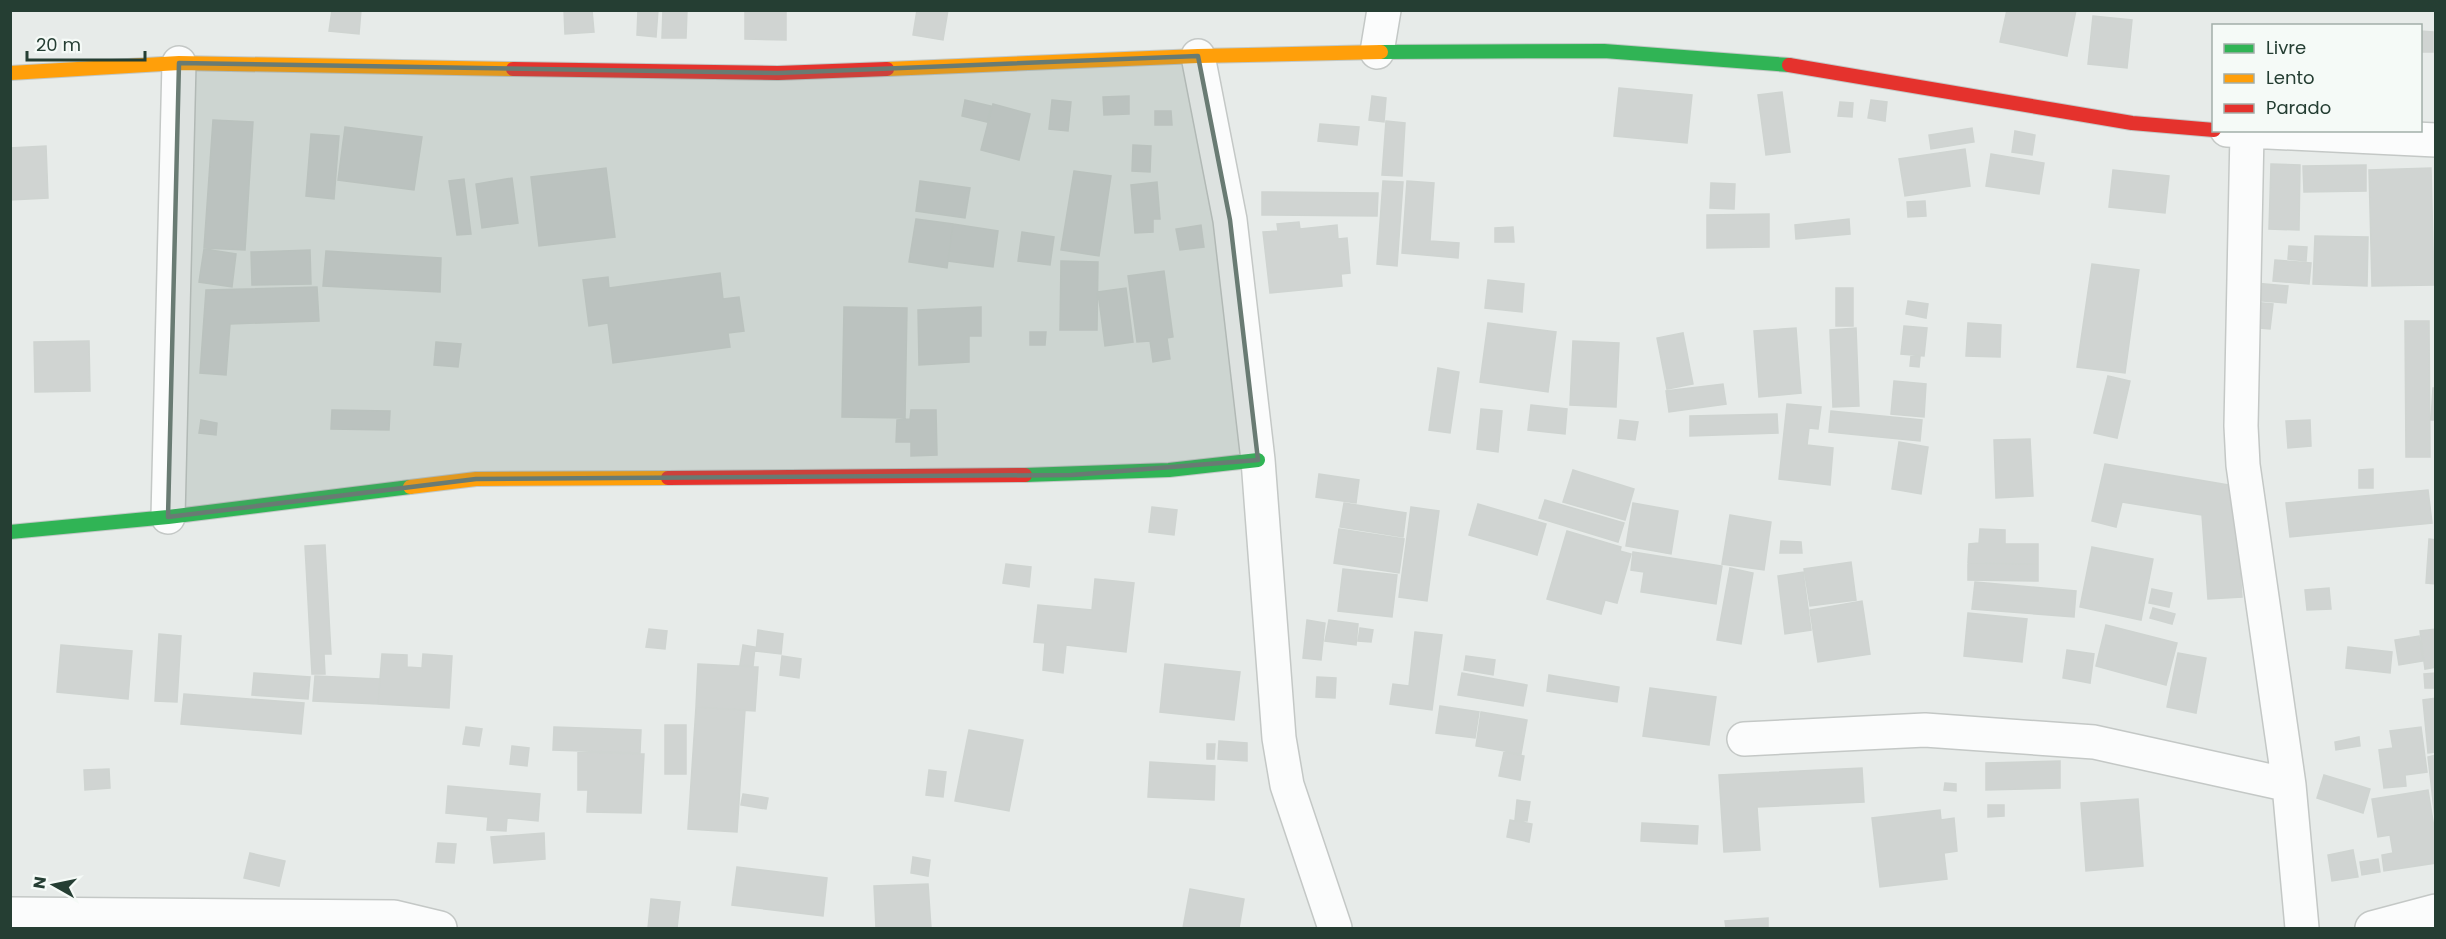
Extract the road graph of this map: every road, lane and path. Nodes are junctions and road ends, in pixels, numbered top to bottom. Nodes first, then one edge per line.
1 (1384, 10) edge
2 (1377, 52) junction
3 (1198, 56) junction
4 (179, 63) junction
5 (10, 73) edge
6 (2212, 129) edge
7 (2237, 132) edge
8 (2259, 132) edge
9 (2436, 140) edge
10 (1258, 460) junction
11 (168, 517) junction
12 (10, 532) edge
13 (1744, 739) dead end
14 (2289, 785) junction
15 (2436, 911) edge
16 (10, 914) edge
17 (440, 928) edge
18 (1335, 928) edge
19 (2302, 928) edge
20 (2372, 928) edge

1 - 2 street
2 - 3 street
2 - 6 street
3 - 4 street
3 - 10 street
4 - 5 street
4 - 11 street
7 - 14 street
8 - 9 street
10 - 11 street
10 - 18 street
11 - 12 street
13 - 14 street
14 - 19 street
15 - 20 street
16 - 17 street

